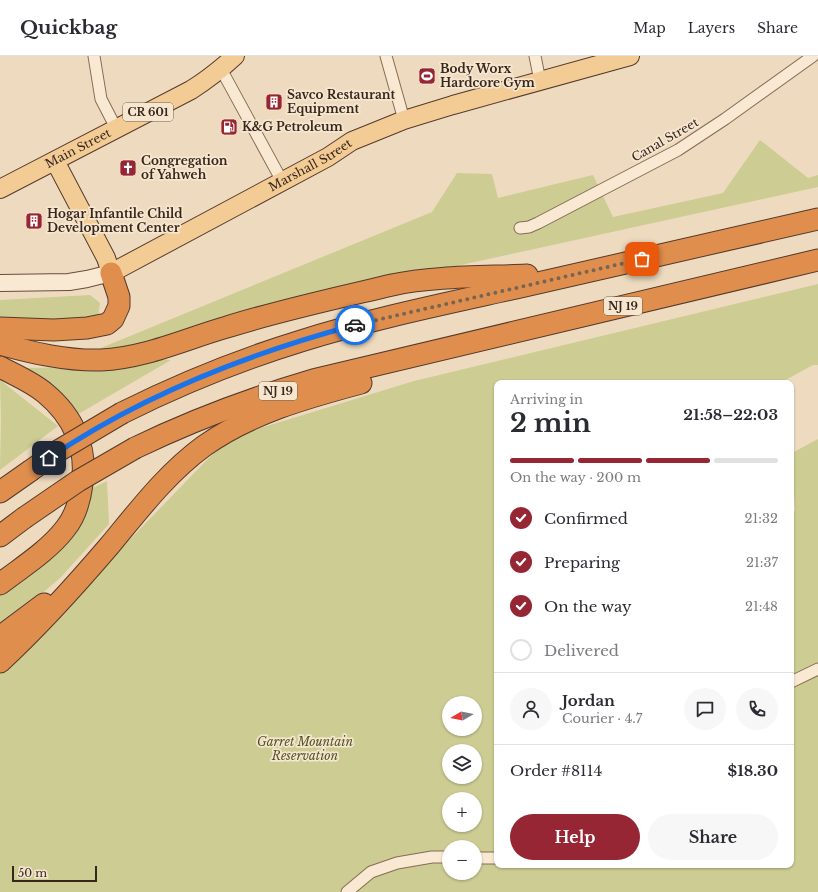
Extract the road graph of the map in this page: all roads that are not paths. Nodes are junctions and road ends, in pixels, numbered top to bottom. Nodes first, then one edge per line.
1 (94, 56) edge
2 (235, 56) edge
3 (386, 56) edge
4 (535, 56) edge
5 (630, 56) edge
6 (813, 56) edge
7 (221, 69) junction
8 (540, 81) junction
9 (404, 120) junction
10 (116, 128) junction
11 (56, 161) junction
12 (282, 181) junction
13 (0, 189) edge
14 (818, 219) edge
15 (520, 228) dead end
16 (818, 260) edge
17 (111, 273) junction
18 (584, 273) junction
19 (0, 283) edge
20 (0, 328) edge
21 (0, 344) edge
22 (428, 352) junction
23 (0, 368) edge
24 (0, 492) edge
25 (120, 532) junction
26 (0, 536) edge
27 (0, 584) edge
28 (0, 637) edge
29 (0, 662) edge
30 (818, 668) edge
31 (794, 680) edge
32 (442, 858) edge
33 (482, 858) edge
34 (494, 858) edge
35 (347, 892) edge

1 - 10 street
2 - 7 main road, Main Street / CR 601
3 - 9 street
4 - 8 street
5 - 8 main road, Marshall Street
6 - 15 street, Canal Street
7 - 10 main road, Main Street / CR 601
7 - 12 street
8 - 9 main road, Marshall Street
9 - 12 main road, Marshall Street
10 - 11 main road, Main Street / CR 601
11 - 13 main road, Main Street
11 - 17 main road
12 - 17 main road, Marshall Street
14 - 18 highway
16 - 22 highway, NJ 19
17 - 19 street, Marshall Street
17 - 20 highway
18 - 21 highway
18 - 24 highway, bridge
22 - 25 highway
22 - 26 highway, NJ 19, bridge
23 - 27 highway
25 - 28 highway
25 - 29 highway
30 - 31 street
32 - 35 street
33 - 34 street

